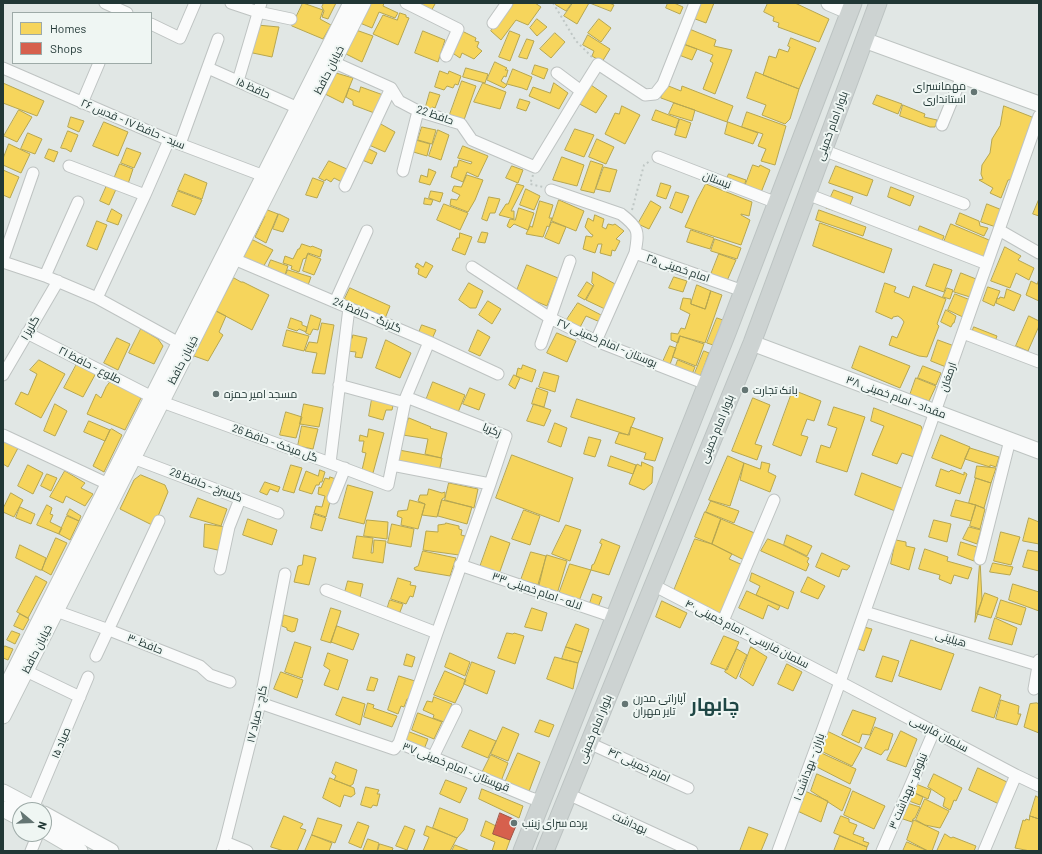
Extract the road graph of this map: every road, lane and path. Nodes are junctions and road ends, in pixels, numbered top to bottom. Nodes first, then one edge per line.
1 (105, 3) edge
2 (195, 3) edge
3 (231, 3) edge
4 (351, 3) edge
5 (363, 3) edge
6 (406, 3) edge
7 (507, 3) edge
8 (553, 3) edge
9 (695, 3) edge
10 (829, 3) edge
11 (878, 3) edge
12 (851, 7) edge
13 (260, 8) edge
14 (124, 12) edge
15 (291, 19) dead end
16 (493, 23) dead end
17 (152, 24) edge
18 (218, 39) dead end
19 (864, 40) junction
20 (446, 56) dead end
21 (333, 62) junction
22 (99, 64) edge
23 (598, 64) junction
24 (3, 68) edge
25 (208, 68) junction
26 (557, 72) dead end
27 (962, 76) junction
28 (238, 81) junction
29 (391, 88) junction
30 (581, 91) junction
31 (82, 103) junction
32 (1039, 104) edge
33 (814, 105) junction
34 (298, 108) junction
35 (418, 111) junction
36 (838, 113) junction
37 (1039, 116) edge
38 (942, 125) dead end
39 (169, 140) junction
40 (180, 144) junction
41 (823, 150) junction
42 (658, 157) joint
43 (69, 166) dead end
44 (536, 167) junction
45 (403, 171) dead end
46 (33, 173) dead end
47 (264, 176) junction
48 (345, 186) dead end
49 (551, 190) joint
50 (807, 194) junction
51 (145, 195) junction
52 (78, 202) dead end
53 (776, 203) junction
54 (964, 204) dead end
55 (629, 220) junction
56 (999, 230) junction
57 (366, 231) dead end
58 (635, 253) junction
59 (1039, 253) edge
60 (3, 259) edge
61 (234, 259) junction
62 (570, 261) dead end
63 (3, 262) edge
64 (987, 264) junction
65 (472, 267) dead end
66 (45, 276) junction
67 (58, 281) junction
68 (743, 291) junction
69 (97, 298) junction
70 (335, 302) junction
71 (349, 308) junction
72 (550, 318) junction
73 (28, 333) junction
74 (963, 333) junction
75 (596, 341) junction
76 (429, 342) junction
77 (179, 343) junction
78 (752, 343) junction
79 (540, 344) dead end
80 (1039, 362) edge
81 (498, 374) dead end
82 (3, 375) edge
83 (706, 384) junction
84 (339, 385) junction
85 (157, 400) junction
86 (405, 400) junction
87 (935, 412) junction
88 (3, 435) edge
89 (1010, 440) junction
90 (681, 449) junction
91 (1039, 451) edge
92 (133, 458) junction
93 (705, 458) junction
94 (330, 462) junction
95 (392, 465) junction
96 (345, 468) junction
97 (108, 484) junction
98 (490, 484) junction
99 (333, 498) dead end
100 (240, 499) junction
101 (774, 500) dead end
102 (278, 512) dead end
103 (159, 521) dead end
104 (980, 559) dead end
105 (460, 565) junction
106 (220, 569) dead end
107 (285, 574) dead end
108 (654, 585) junction
109 (326, 590) dead end
110 (56, 611) junction
111 (865, 612) junction
112 (614, 617) junction
113 (723, 622) junction
114 (109, 630) junction
115 (436, 632) junction
116 (96, 656) dead end
117 (1038, 662) edge
118 (26, 671) junction
119 (88, 677) dead end
120 (230, 682) dead end
121 (840, 682) junction
122 (1034, 689) dead end
123 (3, 693) edge
124 (80, 697) junction
125 (260, 703) junction
126 (456, 710) dead end
127 (3, 716) edge
128 (934, 732) junction
129 (589, 742) junction
130 (399, 743) junction
131 (433, 757) junction
132 (1016, 775) junction
133 (1039, 786) edge
134 (688, 788) dead end
135 (3, 792) edge
136 (568, 794) junction
137 (541, 801) junction
138 (21, 802) edge
139 (41, 802) edge
140 (3, 809) edge
141 (12, 814) edge
142 (52, 819) edge
143 (52, 835) edge
144 (224, 846) edge
145 (80, 851) edge
146 (112, 851) edge
147 (246, 851) edge
148 (522, 851) edge
149 (545, 851) edge
150 (692, 851) edge
151 (778, 851) edge
152 (882, 851) edge
153 (984, 851) edge

1 - 14 street
2 - 17 street
3 - 13 street
4 - 34 main road, خیابان حافظ
5 - 21 main road, خیابان حافظ
6 - 20 street
7 - 16 street
8 - 23 path
9 - 23 street
10 - 12 main road
11 - 19 main road, بلوار امام خمینی
12 - 33 main road
13 - 15 street
13 - 28 street
18 - 25 street
19 - 27 main road
19 - 36 main road, بلوار امام خمینی
21 - 29 street, حافظ 22
21 - 61 main road, خیابان حافظ
22 - 31 street
23 - 30 street
24 - 31 street, سید - حافظ ۱۷ - قدس ۲۶
25 - 28 street, حافظ ۱۵
25 - 40 street
26 - 30 street
27 - 32 main road
27 - 38 street
28 - 34 street, حافظ ۱۵
29 - 35 street, حافظ 22
29 - 48 street
30 - 44 street
31 - 39 street, سید - حافظ ۱۷ - قدس ۲۶
33 - 36 main road
33 - 53 main road
34 - 47 main road, خیابان حافظ
35 - 44 street, حافظ 22
35 - 45 street
36 - 41 main road, بلوار امام خمینی
37 - 56 street, ارمغان
39 - 40 street, سید - حافظ ۱۷ - قدس ۲۶
39 - 51 street
40 - 47 street, سید - حافظ ۱۷ - قدس ۲۶
41 - 50 main road, بلوار امام خمینی
41 - 54 street
42 - 53 street, نیستان
42 - 55 path
43 - 51 street
44 - 49 path
46 - 60 street
47 - 77 main road, خیابان حافظ
49 - 55 street
50 - 64 street
50 - 78 main road, بلوار امام خمینی
51 - 69 street
52 - 66 street
53 - 68 main road
55 - 58 street, امام خمینی ۲۵
56 - 59 street
56 - 64 street, ارمغان
57 - 70 street
58 - 68 street, امام خمینی ۲۵
58 - 75 street
61 - 70 street, گلرنگ - حافظ 24
61 - 85 main road, خیابان حافظ
62 - 72 street
63 - 66 street
64 - 74 street, ارمغان
65 - 72 street, بوستان - امام خمینی ۲۷
66 - 67 street
67 - 69 street
67 - 73 street, گلریز ۱
68 - 83 main road
69 - 77 street
70 - 71 street, گلرنگ - حافظ 24
71 - 76 street, گلرنگ - حافظ 24
71 - 84 street
72 - 75 street, بوستان - امام خمینی ۲۷
72 - 79 street
73 - 82 street, گلریز ۱
73 - 85 street, طلوع - حافظ ۲۱
74 - 80 street
74 - 87 street, ارمغان
75 - 83 street, بوستان - امام خمینی ۲۷
76 - 81 street, گلرنگ - حافظ 24
76 - 86 street
77 - 85 main road, خیابان حافظ
78 - 87 main road, مقداد - امام خمینی ۳۸
78 - 93 main road, بلوار امام خمینی
83 - 90 main road
84 - 86 street
84 - 94 street
85 - 92 main road, خیابان حافظ
85 - 94 street, گل میخک - حافظ 26
85 - 97 main road, خیابان حافظ
86 - 95 street
86 - 98 street, زکریا
87 - 89 main road, مقداد - امام خمینی ۳۸
87 - 111 street, ارمغان
88 - 97 street
89 - 91 main road, مقداد - امام خمینی ۳۸
89 - 104 street
90 - 93 main road
90 - 112 main road
92 - 100 street, گلسرخ - حافظ 28
92 - 110 main road, خیابان حافظ
93 - 108 main road, بلوار امام خمینی
94 - 96 street, گل میخک - حافظ 26
95 - 96 street, گل میخک - حافظ 26
95 - 98 street
96 - 99 street
97 - 123 main road, خیابان حافظ
98 - 105 street, زکریا
100 - 102 street, گلسرخ - حافظ 28
100 - 106 street
101 - 113 street
103 - 114 street
105 - 112 street, لاله - امام خمینی ۳۳
105 - 115 street, زکریا
107 - 125 street, کاج - صیاد ۱۷
108 - 113 street, سلمان فارسی - امام خمینی ۴۰
108 - 129 main road, بلوار امام خمینی
109 - 115 street
110 - 114 street, حافظ ۳۰
110 - 118 main road, خیابان حافظ
111 - 117 street, هیلینی
111 - 121 street, ارمغان
112 - 137 main road
113 - 121 street, سلمان فارسی - امام خمینی ۴۰
114 - 116 street
114 - 120 street, حافظ ۳۰
115 - 130 street, زکریا
117 - 122 street
118 - 124 street
118 - 127 main road, خیابان حافظ
119 - 124 street, صیاد ۱۵
121 - 128 street, سلمان فارسی
121 - 151 street, باران - بهداشت ۱
124 - 139 street, صیاد ۱۵
125 - 130 street, قهستان - امام خمینی ۳۷
125 - 144 street, کاج - صیاد ۱۷
126 - 131 street
128 - 132 street, سلمان فارسی
128 - 152 street, نیلوفر - بهداشت ۳
129 - 134 street, امام خمینی ۴۲
129 - 136 main road, بلوار امام خمینی
130 - 131 street, قهستان - امام خمینی ۳۷
131 - 137 street, قهستان - امام خمینی ۳۷
132 - 133 street, سلمان فارسی
132 - 153 street
135 - 138 main road
136 - 149 main road, بلوار امام خمینی
136 - 150 street, بهداشت
137 - 148 main road
140 - 141 main road
142 - 146 main road
143 - 145 main road
144 - 147 street

